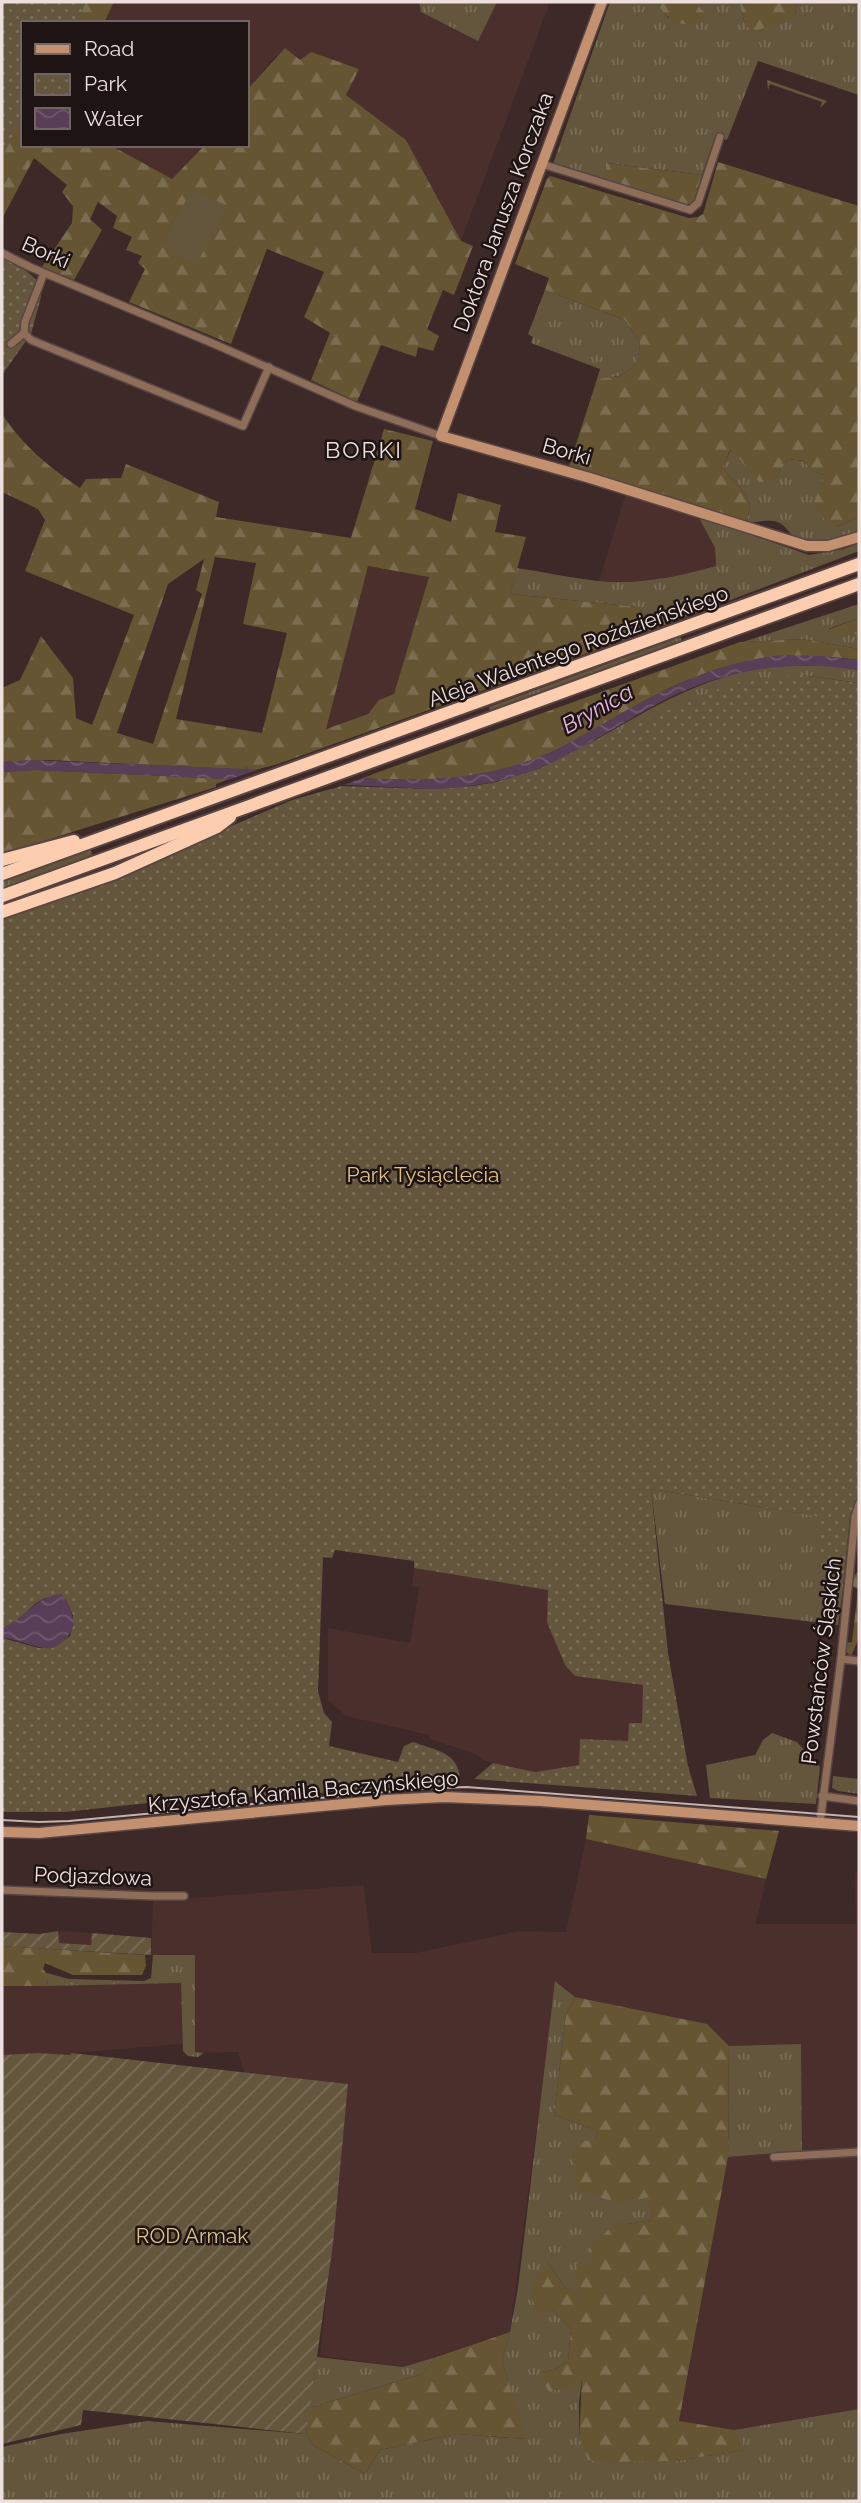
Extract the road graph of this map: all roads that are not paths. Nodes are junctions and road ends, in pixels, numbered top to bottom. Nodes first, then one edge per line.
1 (602, 2) edge
2 (720, 137) dead end
3 (542, 164) junction
4 (2, 253) edge
5 (44, 273) junction
6 (24, 333) junction
7 (11, 344) dead end
8 (269, 367) junction
9 (441, 436) junction
10 (859, 537) edge
11 (859, 564) edge
12 (859, 584) edge
13 (859, 592) edge
14 (823, 597) junction
15 (243, 808) junction
16 (122, 831) junction
17 (2, 860) edge
18 (2, 874) edge
19 (2, 896) edge
20 (2, 912) edge
21 (859, 1504) edge
22 (850, 1564) junction
23 (859, 1565) edge
24 (841, 1660) junction
25 (859, 1661) edge
26 (822, 1796) junction
27 (859, 1801) edge
28 (820, 1823) junction
29 (859, 1826) edge
30 (2, 1832) edge
31 (2, 1890) edge
32 (184, 1896) dead end
33 (859, 2152) edge
34 (774, 2157) dead end

1 - 3 street, Doktora Janusza Korczaka
2 - 3 street
3 - 9 street, Doktora Janusza Korczaka
4 - 5 street, Borki
5 - 6 street
5 - 8 street, Borki
6 - 7 street
6 - 8 street
8 - 9 street, Borki
9 - 10 street, Borki
11 - 16 highway, Aleja Walentego Roździeńskiego
12 - 14 highway, Aleja Walentego Roździeńskiego
13 - 14 highway
14 - 15 highway, Aleja Walentego Roździeńskiego
15 - 19 highway
15 - 20 highway
16 - 17 highway
16 - 18 highway
21 - 22 street, Powstańców Śląskich
22 - 23 street
22 - 24 street, Powstańców Śląskich
24 - 25 street
24 - 26 street, Powstańców Śląskich
26 - 27 street
26 - 28 street, Powstańców Śląskich
28 - 29 street, Krzysztofa Kamila Baczyńskiego
28 - 30 street, Krzysztofa Kamila Baczyńskiego
31 - 32 street, Podjazdowa
33 - 34 street

